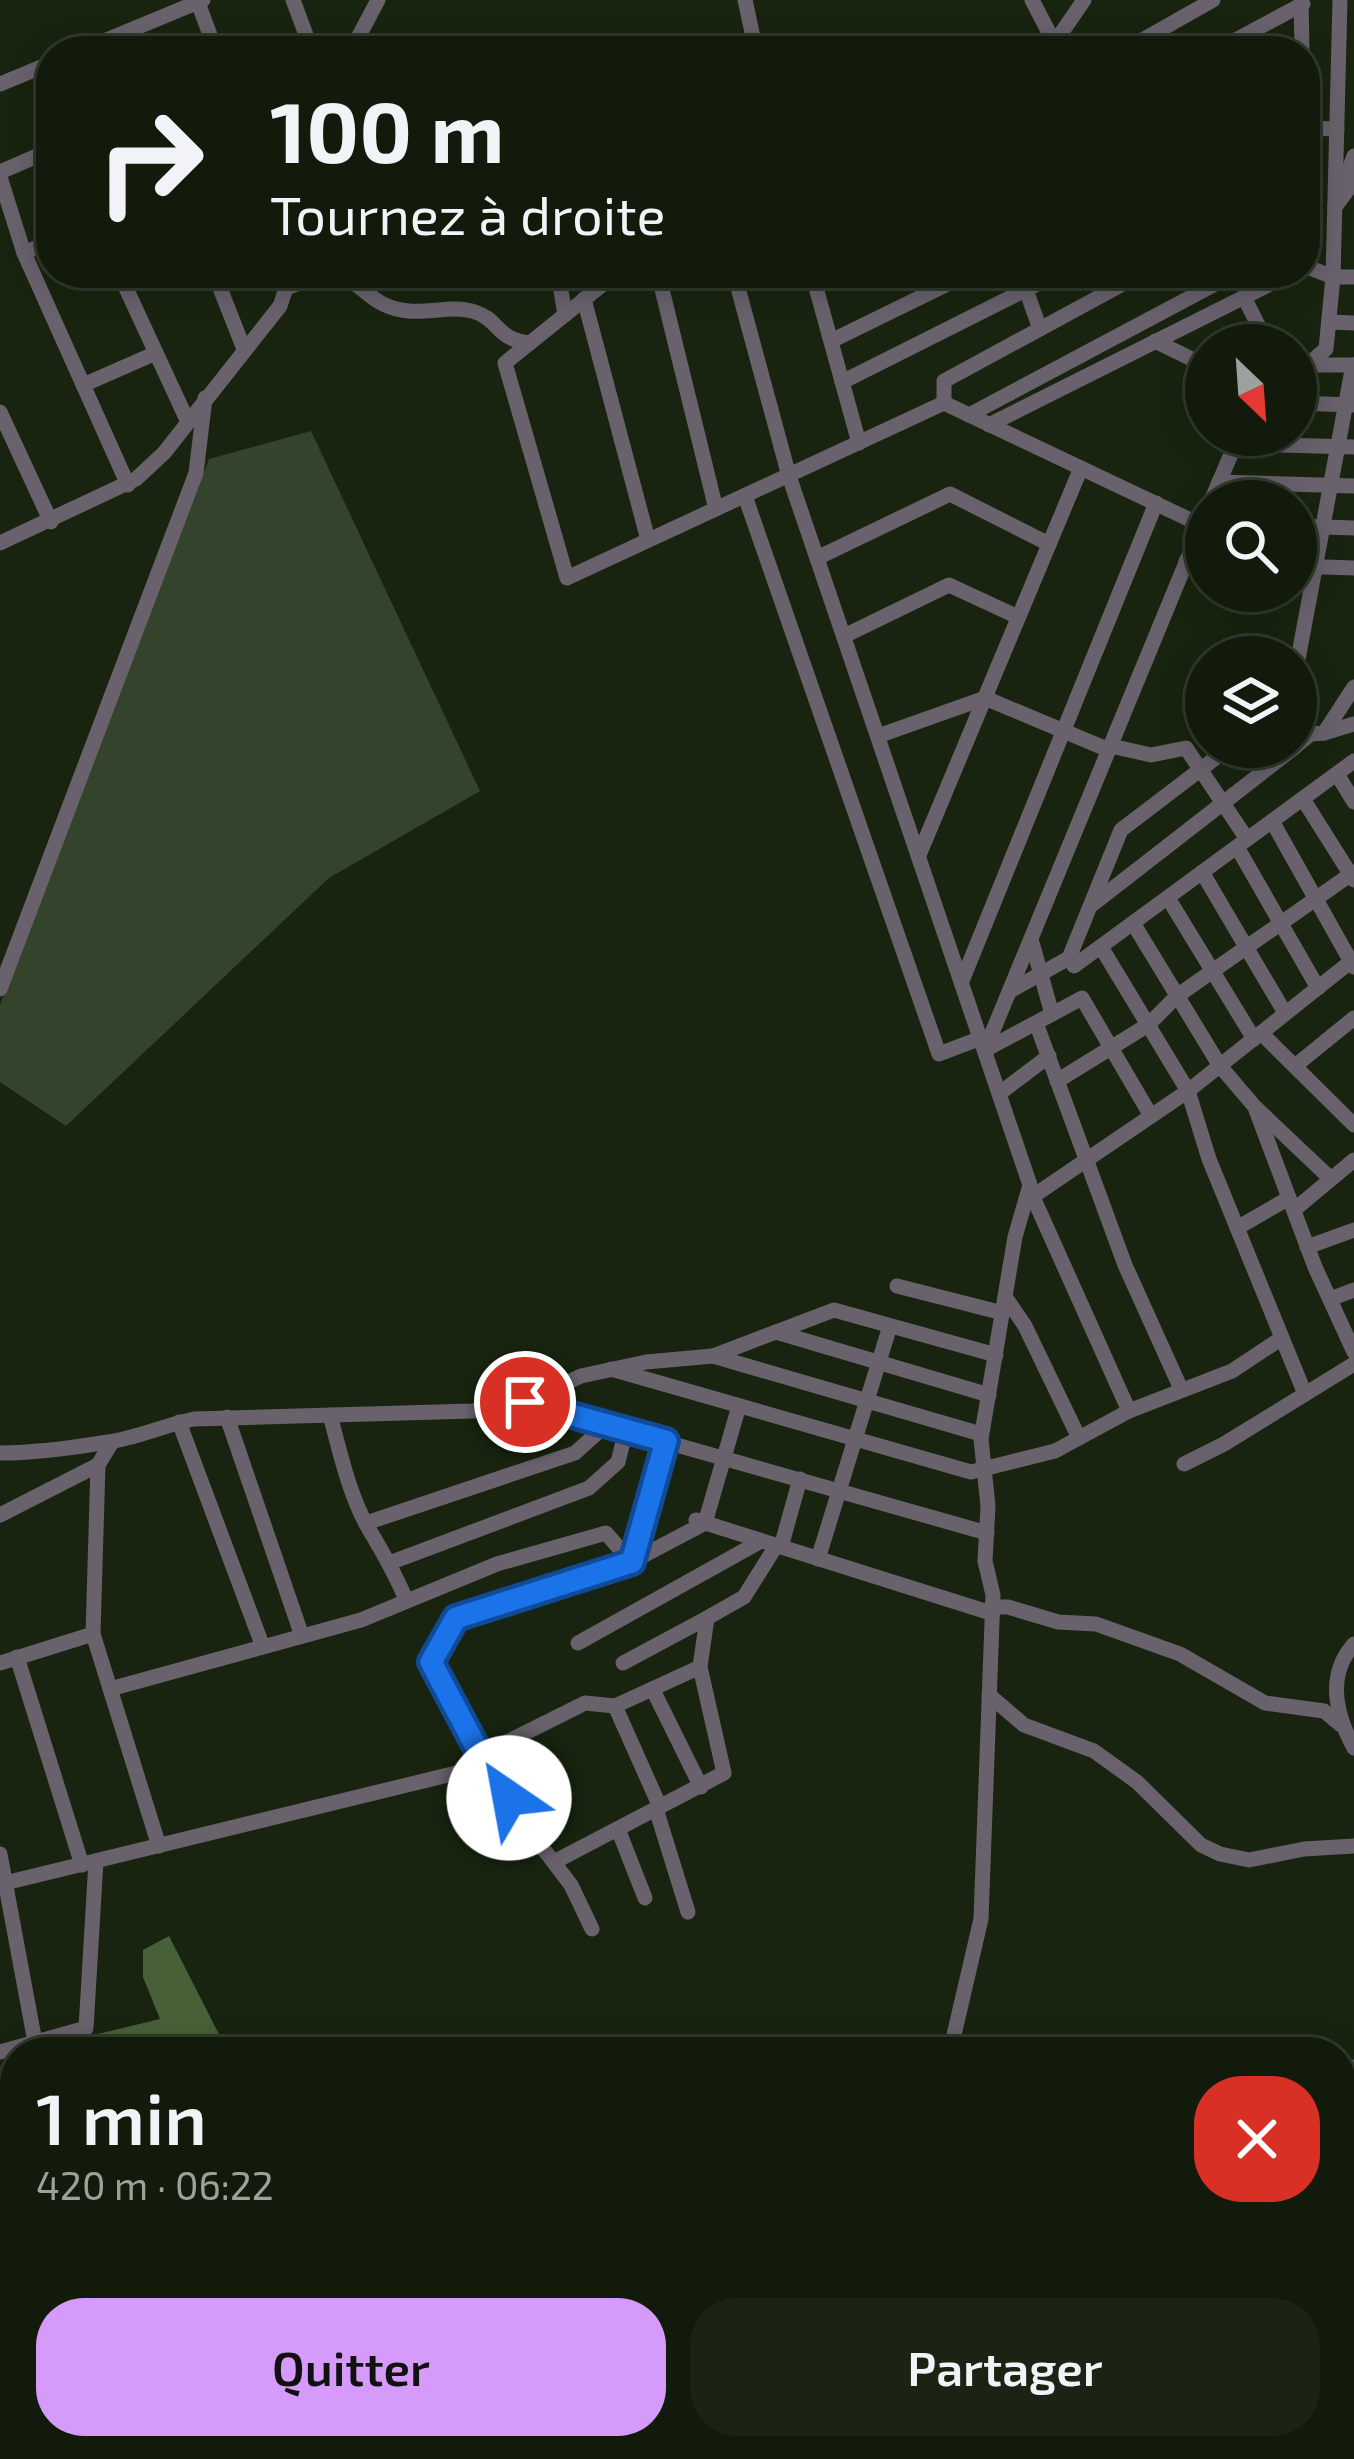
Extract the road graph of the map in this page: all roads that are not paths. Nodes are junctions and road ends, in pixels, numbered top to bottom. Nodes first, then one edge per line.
1 (292, 0) edge
2 (378, 0) edge
3 (746, 0) edge
4 (1032, 0) edge
5 (1084, 0) edge
6 (1213, 0) edge
7 (1340, 0) edge
8 (199, 1) edge
9 (1302, 2) edge
10 (116, 36) edge
11 (212, 36) edge
12 (306, 36) edge
13 (359, 36) edge
14 (753, 36) edge
15 (1048, 36) edge
16 (1062, 36) edge
17 (1149, 36) edge
18 (1242, 36) edge
19 (1302, 36) edge
20 (36, 69) edge
21 (0, 84) edge
22 (1320, 128) edge
23 (1337, 129) junction
24 (1354, 155) edge
25 (36, 157) edge
26 (0, 174) edge
27 (1354, 181) edge
28 (1335, 207) junction
29 (36, 248) edge
30 (24, 253) junction
31 (1320, 272) edge
32 (1333, 277) junction
33 (1354, 277) edge
34 (36, 280) edge
35 (40, 288) edge
36 (126, 288) edge
37 (220, 288) edge
38 (287, 288) edge
39 (362, 288) edge
40 (560, 288) edge
41 (598, 288) edge
42 (662, 288) edge
43 (738, 288) edge
44 (816, 288) edge
45 (939, 288) edge
46 (1026, 288) edge
47 (1032, 288) edge
48 (1115, 288) edge
49 (1208, 288) edge
50 (1262, 288) edge
51 (1027, 291) junction
52 (1244, 297) junction
53 (584, 299) junction
54 (565, 315) junction
55 (1329, 322) junction
56 (1354, 322) edge
57 (1258, 324) edge
58 (1040, 329) junction
59 (831, 341) junction
60 (1156, 341) junction
61 (530, 343) junction
62 (244, 349) junction
63 (156, 353) junction
64 (1185, 356) edge
65 (1317, 358) edge
66 (1353, 365) edge
67 (1317, 369) edge
68 (842, 382) junction
69 (83, 385) junction
70 (206, 398) junction
71 (944, 404) junction
72 (1317, 404) edge
73 (1350, 405) edge
74 (0, 412) edge
75 (969, 415) junction
76 (188, 422) junction
77 (989, 425) junction
78 (860, 443) junction
79 (1346, 447) edge
80 (1081, 468) junction
81 (789, 476) junction
82 (128, 485) junction
83 (1317, 485) edge
84 (1330, 485) junction
85 (1354, 486) edge
86 (745, 496) junction
87 (1156, 503) junction
88 (716, 509) junction
89 (1185, 514) edge
90 (51, 522) junction
91 (1317, 527) edge
92 (1322, 527) junction
93 (1354, 528) edge
94 (648, 540) junction
95 (0, 543) edge
96 (1049, 544) junction
97 (1317, 556) edge
98 (817, 558) junction
99 (1185, 564) edge
100 (1317, 567) edge
101 (1354, 568) edge
102 (1018, 617) junction
103 (844, 636) junction
104 (1354, 687) edge
105 (985, 698) junction
106 (1354, 724) edge
107 (1064, 730) junction
108 (1317, 734) edge
109 (1324, 734) junction
110 (878, 736) junction
111 (1110, 748) junction
112 (1354, 761) edge
113 (1268, 768) edge
114 (1200, 769) junction
115 (1336, 774) junction
116 (1303, 799) junction
117 (1354, 802) edge
118 (1225, 803) junction
119 (1272, 821) junction
120 (1242, 843) junction
121 (919, 855) junction
122 (1202, 872) junction
123 (1353, 876) edge
124 (1168, 898) junction
125 (1316, 899) junction
126 (1090, 906) junction
127 (1133, 923) junction
128 (1281, 924) junction
129 (1031, 939) junction
130 (1101, 946) junction
131 (1246, 948) junction
132 (1069, 958) junction
133 (1353, 962) edge
134 (1213, 971) junction
135 (1041, 974) junction
136 (962, 981) junction
137 (1318, 988) junction
138 (0, 989) edge
139 (1010, 992) junction
140 (1177, 996) junction
141 (1285, 1013) junction
142 (1052, 1014) junction
143 (1354, 1018) edge
144 (1036, 1023) junction
145 (1148, 1024) junction
146 (1257, 1036) junction
147 (983, 1044) junction
148 (1111, 1047) junction
149 (1049, 1057) junction
150 (1220, 1066) junction
151 (1295, 1066) junction
152 (1058, 1081) junction
153 (1188, 1091) junction
154 (1000, 1093) junction
155 (1255, 1107) junction
156 (1151, 1116) junction
157 (1354, 1125) edge
158 (1087, 1160) junction
159 (1354, 1160) edge
160 (1331, 1179) junction
161 (1029, 1199) junction
162 (1291, 1204) junction
163 (1237, 1228) junction
164 (1354, 1230) edge
165 (1307, 1247) junction
166 (897, 1286) dead end
167 (1354, 1290) edge
168 (1330, 1299) junction
169 (1005, 1306) junction
170 (890, 1326) junction
171 (776, 1331) junction
172 (1282, 1338) junction
173 (1354, 1352) edge
174 (996, 1355) junction
175 (713, 1356) junction
176 (879, 1363) junction
177 (1354, 1365) edge
178 (611, 1370) junction
179 (1181, 1389) junction
180 (1305, 1394) junction
181 (988, 1396) junction
182 (868, 1401) junction
183 (525, 1402) junction
184 (739, 1406) junction
185 (1129, 1411) junction
186 (331, 1415) junction
187 (227, 1417) junction
188 (179, 1422) junction
189 (605, 1426) junction
190 (626, 1430) junction
191 (981, 1434) junction
192 (853, 1438) junction
193 (1078, 1438) junction
194 (666, 1441) junction
195 (112, 1442) junction
196 (0, 1453) edge
197 (723, 1458) junction
198 (1184, 1463) dead end
199 (98, 1465) junction
200 (986, 1468) junction
201 (800, 1480) junction
202 (838, 1490) junction
203 (0, 1515) edge
204 (699, 1521) junction
205 (366, 1522) junction
206 (987, 1533) junction
207 (772, 1544) junction
208 (818, 1558) junction
209 (392, 1562) junction
210 (632, 1562) junction
211 (406, 1600) junction
212 (991, 1610) junction
213 (707, 1618) junction
214 (93, 1634) junction
215 (302, 1636) junction
216 (578, 1643) dead end
217 (1354, 1644) edge
218 (263, 1646) junction
219 (17, 1657) junction
220 (0, 1663) edge
221 (623, 1663) dead end
222 (700, 1667) junction
223 (110, 1689) junction
224 (653, 1690) junction
225 (988, 1695) junction
226 (615, 1706) junction
227 (1341, 1724) junction
228 (1354, 1748) edge
229 (485, 1761) junction
230 (700, 1787) junction
231 (658, 1808) junction
232 (618, 1829) junction
233 (159, 1846) junction
234 (1354, 1846) edge
235 (0, 1854) edge
236 (554, 1862) junction
237 (88, 1863) junction
238 (5, 1883) junction
239 (645, 1898) dead end
240 (688, 1912) dead end
241 (592, 1929) dead end
242 (34, 2037) edge
243 (53, 2037) edge
244 (953, 2037) edge

1 - 12 street
2 - 13 street
3 - 14 street
4 - 15 street
5 - 16 street
6 - 17 street
7 - 23 street
8 - 10 street
8 - 11 street
9 - 18 street
9 - 19 street
20 - 21 street
22 - 23 street
23 - 28 street
24 - 28 street
25 - 26 street
26 - 30 street
27 - 28 street
28 - 32 street
29 - 30 street
30 - 34 street
31 - 32 street
32 - 33 street
32 - 55 street
35 - 69 street
36 - 63 street
37 - 62 street
38 - 62 street
39 - 61 street
40 - 54 street
41 - 53 street
42 - 88 street
43 - 81 street
44 - 59 street
45 - 59 street
46 - 51 street
47 - 51 street
48 - 58 street
49 - 75 street
50 - 52 street
51 - 58 street
51 - 68 street
52 - 57 street
52 - 60 street
53 - 54 street
53 - 94 street
54 - 61 street
55 - 56 street
55 - 65 street
58 - 71 street
59 - 68 street
60 - 64 street
60 - 77 street
61 - 94 street
62 - 70 street
63 - 69 street
63 - 76 street
66 - 67 street
66 - 73 street
68 - 78 street
69 - 82 street
70 - 76 street
70 - 138 street
71 - 75 street
71 - 78 street
72 - 73 street
73 - 79 street
74 - 90 street
75 - 77 street
76 - 82 street
77 - 80 street
78 - 81 street
79 - 84 street
80 - 87 street
80 - 96 street
81 - 86 street
81 - 98 street
82 - 90 street
83 - 84 street
84 - 85 street
84 - 92 street
86 - 88 street
86 - 147 street
87 - 89 street
87 - 107 street
88 - 94 street
90 - 95 street
91 - 92 street
92 - 93 street
92 - 97 street
96 - 98 street
96 - 102 street
98 - 103 street
99 - 111 street
100 - 101 street
102 - 103 street
102 - 105 street
103 - 110 street
104 - 109 street
105 - 107 street
105 - 110 street
105 - 121 street
106 - 109 street
107 - 111 street
107 - 136 street
108 - 109 street
110 - 121 street
111 - 114 street
111 - 129 street
112 - 115 street
113 - 118 street
114 - 118 street
114 - 126 street
115 - 116 street
115 - 117 street
116 - 119 street
116 - 123 street
118 - 120 street
118 - 126 street
119 - 120 street
119 - 125 street
120 - 122 street
120 - 128 street
121 - 136 street
122 - 124 street
122 - 131 street
123 - 125 street
124 - 127 street
124 - 134 street
125 - 128 street
125 - 133 street
126 - 132 street
127 - 130 street
127 - 140 street
128 - 131 street
128 - 137 street
129 - 135 street
129 - 139 street
130 - 132 street
130 - 145 street
131 - 134 street
131 - 141 street
132 - 135 street
133 - 137 street
134 - 140 street
134 - 146 street
135 - 139 street
135 - 142 street
136 - 147 street
137 - 141 street
139 - 147 street
140 - 145 street
140 - 150 street
141 - 146 street
142 - 144 street
142 - 148 street
143 - 151 street
144 - 147 street
144 - 149 street
145 - 148 street
145 - 153 street
146 - 150 street
146 - 151 street
147 - 154 street
148 - 152 street
148 - 156 street
149 - 152 street
149 - 154 street
150 - 153 street
150 - 155 street
151 - 157 street
152 - 158 street
153 - 156 street
153 - 163 street
154 - 161 street
155 - 160 street
155 - 162 street
156 - 158 street
158 - 161 street
158 - 179 street
159 - 160 street
160 - 162 street
161 - 169 street
161 - 185 street
162 - 163 street
162 - 165 street
163 - 172 street
164 - 165 street
165 - 168 street
166 - 169 street
167 - 168 street
168 - 173 street
169 - 174 street
169 - 193 street
170 - 171 street
170 - 174 street
170 - 176 street
171 - 175 street
171 - 176 street
172 - 179 street
172 - 180 street
174 - 181 street
175 - 178 street
175 - 182 street
176 - 181 street
176 - 182 street
177 - 180 street
178 - 183 street
178 - 184 street
179 - 185 street
180 - 198 street
181 - 191 street
182 - 191 street
182 - 192 street
183 - 186 street
183 - 189 street
184 - 192 street
184 - 197 street
185 - 193 street
186 - 187 street
186 - 205 street
187 - 188 street
187 - 215 street
188 - 195 street
188 - 218 street
189 - 190 street
189 - 205 street
190 - 194 street
190 - 209 street
191 - 200 street
192 - 200 street
192 - 202 street
193 - 200 street
194 - 197 street
194 - 210 street
195 - 196 street
195 - 199 street
197 - 201 street
197 - 204 street
199 - 203 street
199 - 214 street
200 - 206 street
201 - 202 street
201 - 207 street
202 - 206 street
202 - 208 street
204 - 207 street
204 - 210 street
205 - 209 street
206 - 212 street
207 - 208 street
207 - 213 street
207 - 216 street
208 - 212 street
209 - 211 street
210 - 211 street
210 - 229 street
211 - 215 street
212 - 225 street
212 - 227 street
213 - 221 street
213 - 222 street
214 - 219 street
214 - 223 street
215 - 218 street
217 - 227 street
218 - 223 street
219 - 220 street
219 - 237 street
222 - 224 street
222 - 230 street
223 - 233 street
224 - 226 street
224 - 230 street
225 - 234 street
225 - 244 street
226 - 229 street
226 - 231 street
227 - 228 street
229 - 233 street
229 - 236 street
230 - 231 street
231 - 232 street
231 - 240 street
232 - 236 street
232 - 239 street
233 - 237 street
235 - 238 street
236 - 241 street
237 - 238 street
237 - 243 street
238 - 242 street

